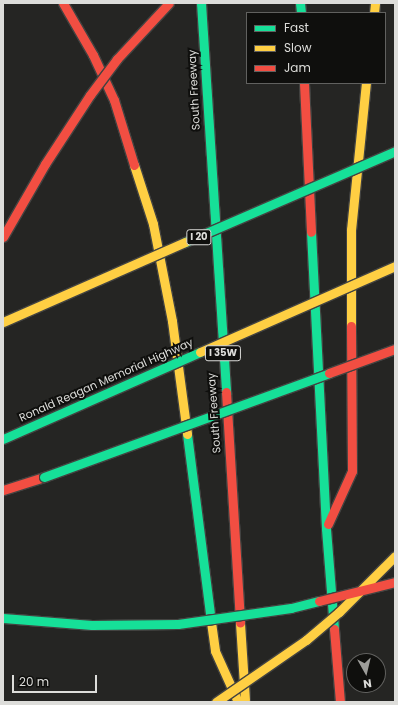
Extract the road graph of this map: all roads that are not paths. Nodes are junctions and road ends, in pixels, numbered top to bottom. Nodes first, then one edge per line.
1 (63, 3) edge
2 (169, 3) edge
3 (201, 3) edge
4 (304, 84) edge
5 (366, 84) edge
6 (395, 151) edge
7 (3, 237) edge
8 (395, 266) edge
9 (3, 322) edge
10 (395, 349) edge
11 (3, 439) edge
12 (3, 490) edge
13 (326, 529) junction
14 (395, 556) edge
15 (395, 582) edge
16 (3, 618) edge
17 (216, 702) edge
18 (238, 702) edge
19 (245, 702) edge
20 (340, 702) edge

1 - 18 highway
2 - 7 highway, bridge
3 - 19 highway, South Freeway / I 35W
4 - 13 highway
5 - 13 highway
6 - 9 highway, I 20, bridge
8 - 11 highway, Ronald Reagan Memorial Highway, bridge
10 - 12 highway, bridge
13 - 20 highway
14 - 17 highway, bridge
15 - 16 highway, bridge

